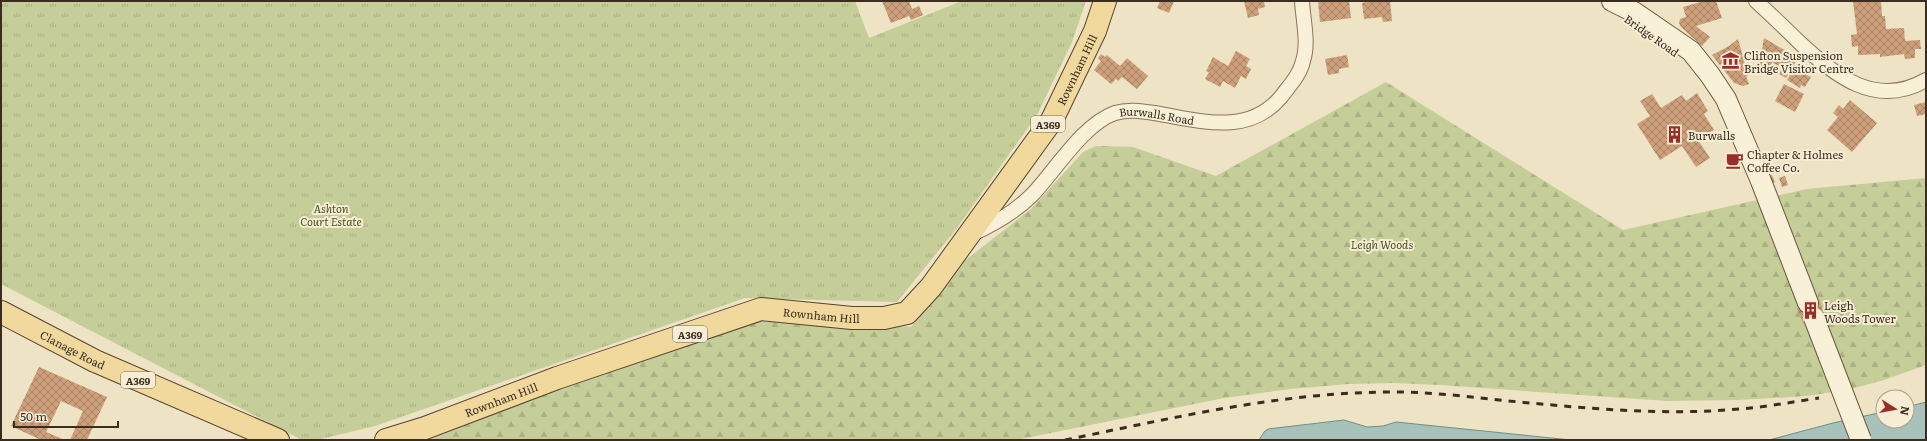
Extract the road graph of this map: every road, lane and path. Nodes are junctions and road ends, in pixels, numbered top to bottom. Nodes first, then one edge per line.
1 (1105, 1) edge
2 (1302, 1) edge
3 (1611, 1) edge
4 (1756, 1) edge
5 (1926, 80) edge
6 (969, 236) junction
7 (1, 312) edge
8 (278, 440) edge
9 (386, 440) edge
10 (1860, 440) edge

1 - 6 main road, Rownham Hill / A369
2 - 6 street, Burwalls Road
3 - 10 main road, Bridge Road, bridge
4 - 5 street
6 - 9 main road, Rownham Hill / A369
7 - 8 main road, Clanage Road / A369

